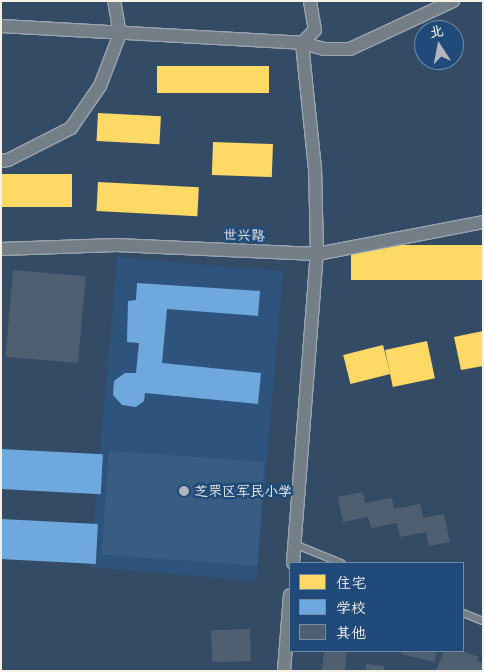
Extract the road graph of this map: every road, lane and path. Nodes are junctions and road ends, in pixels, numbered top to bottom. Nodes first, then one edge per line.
1 (114, 1) edge
2 (310, 1) edge
3 (453, 1) edge
4 (1, 26) edge
5 (120, 34) junction
6 (302, 43) junction
7 (1, 161) edge
8 (483, 222) edge
9 (1, 248) edge
10 (317, 254) junction
11 (294, 544) junction
12 (293, 562) edge
13 (339, 562) edge
14 (289, 608) edge
15 (464, 613) edge
16 (483, 621) edge
17 (284, 671) edge

1 - 5 street
2 - 6 street
3 - 6 street
4 - 5 street
5 - 6 street
5 - 7 street
6 - 10 street
8 - 10 street, 世兴路
9 - 10 street, 世兴路
10 - 11 street
11 - 12 street
11 - 13 lane
14 - 17 street
15 - 16 lane

